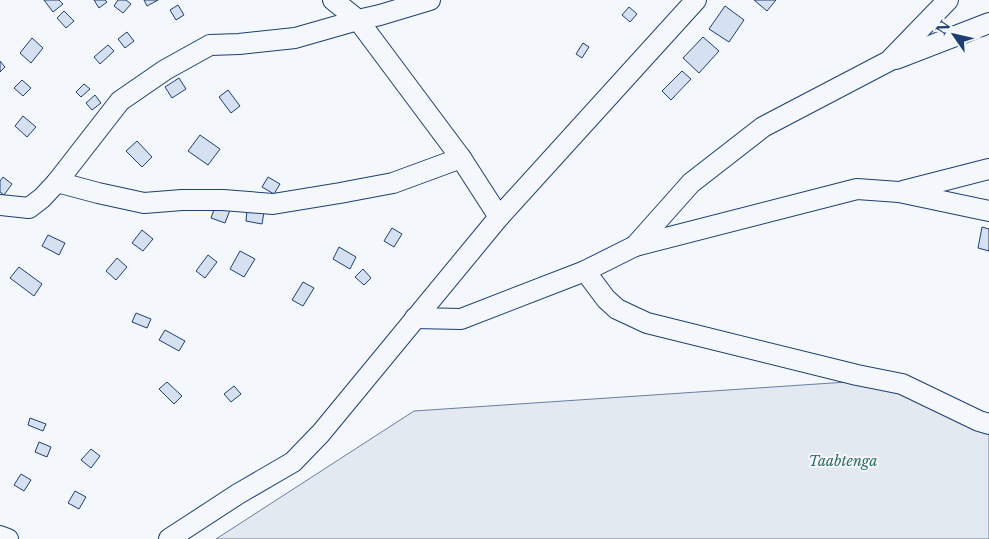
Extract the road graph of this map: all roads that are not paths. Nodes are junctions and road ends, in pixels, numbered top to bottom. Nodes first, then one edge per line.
1 (333, 0) edge
2 (430, 0) edge
3 (696, 0) edge
4 (940, 3) edge
5 (358, 20) junction
6 (989, 23) edge
7 (889, 61) junction
8 (461, 158) junction
9 (989, 169) edge
10 (57, 182) junction
11 (899, 192) junction
12 (0, 205) edge
13 (989, 211) edge
14 (499, 217) junction
15 (635, 246) junction
16 (585, 271) junction
17 (415, 318) junction
18 (989, 424) edge
19 (0, 536) edge
20 (8, 539) edge
21 (169, 539) edge

1 - 5 street
2 - 5 street
3 - 14 street
4 - 7 street
5 - 8 street
5 - 10 street
6 - 7 street
7 - 15 street
8 - 10 street
8 - 14 street
9 - 11 street
10 - 12 street
11 - 13 street
11 - 15 street
14 - 17 street
15 - 16 street
16 - 17 street
16 - 18 street
17 - 21 street
19 - 20 street

